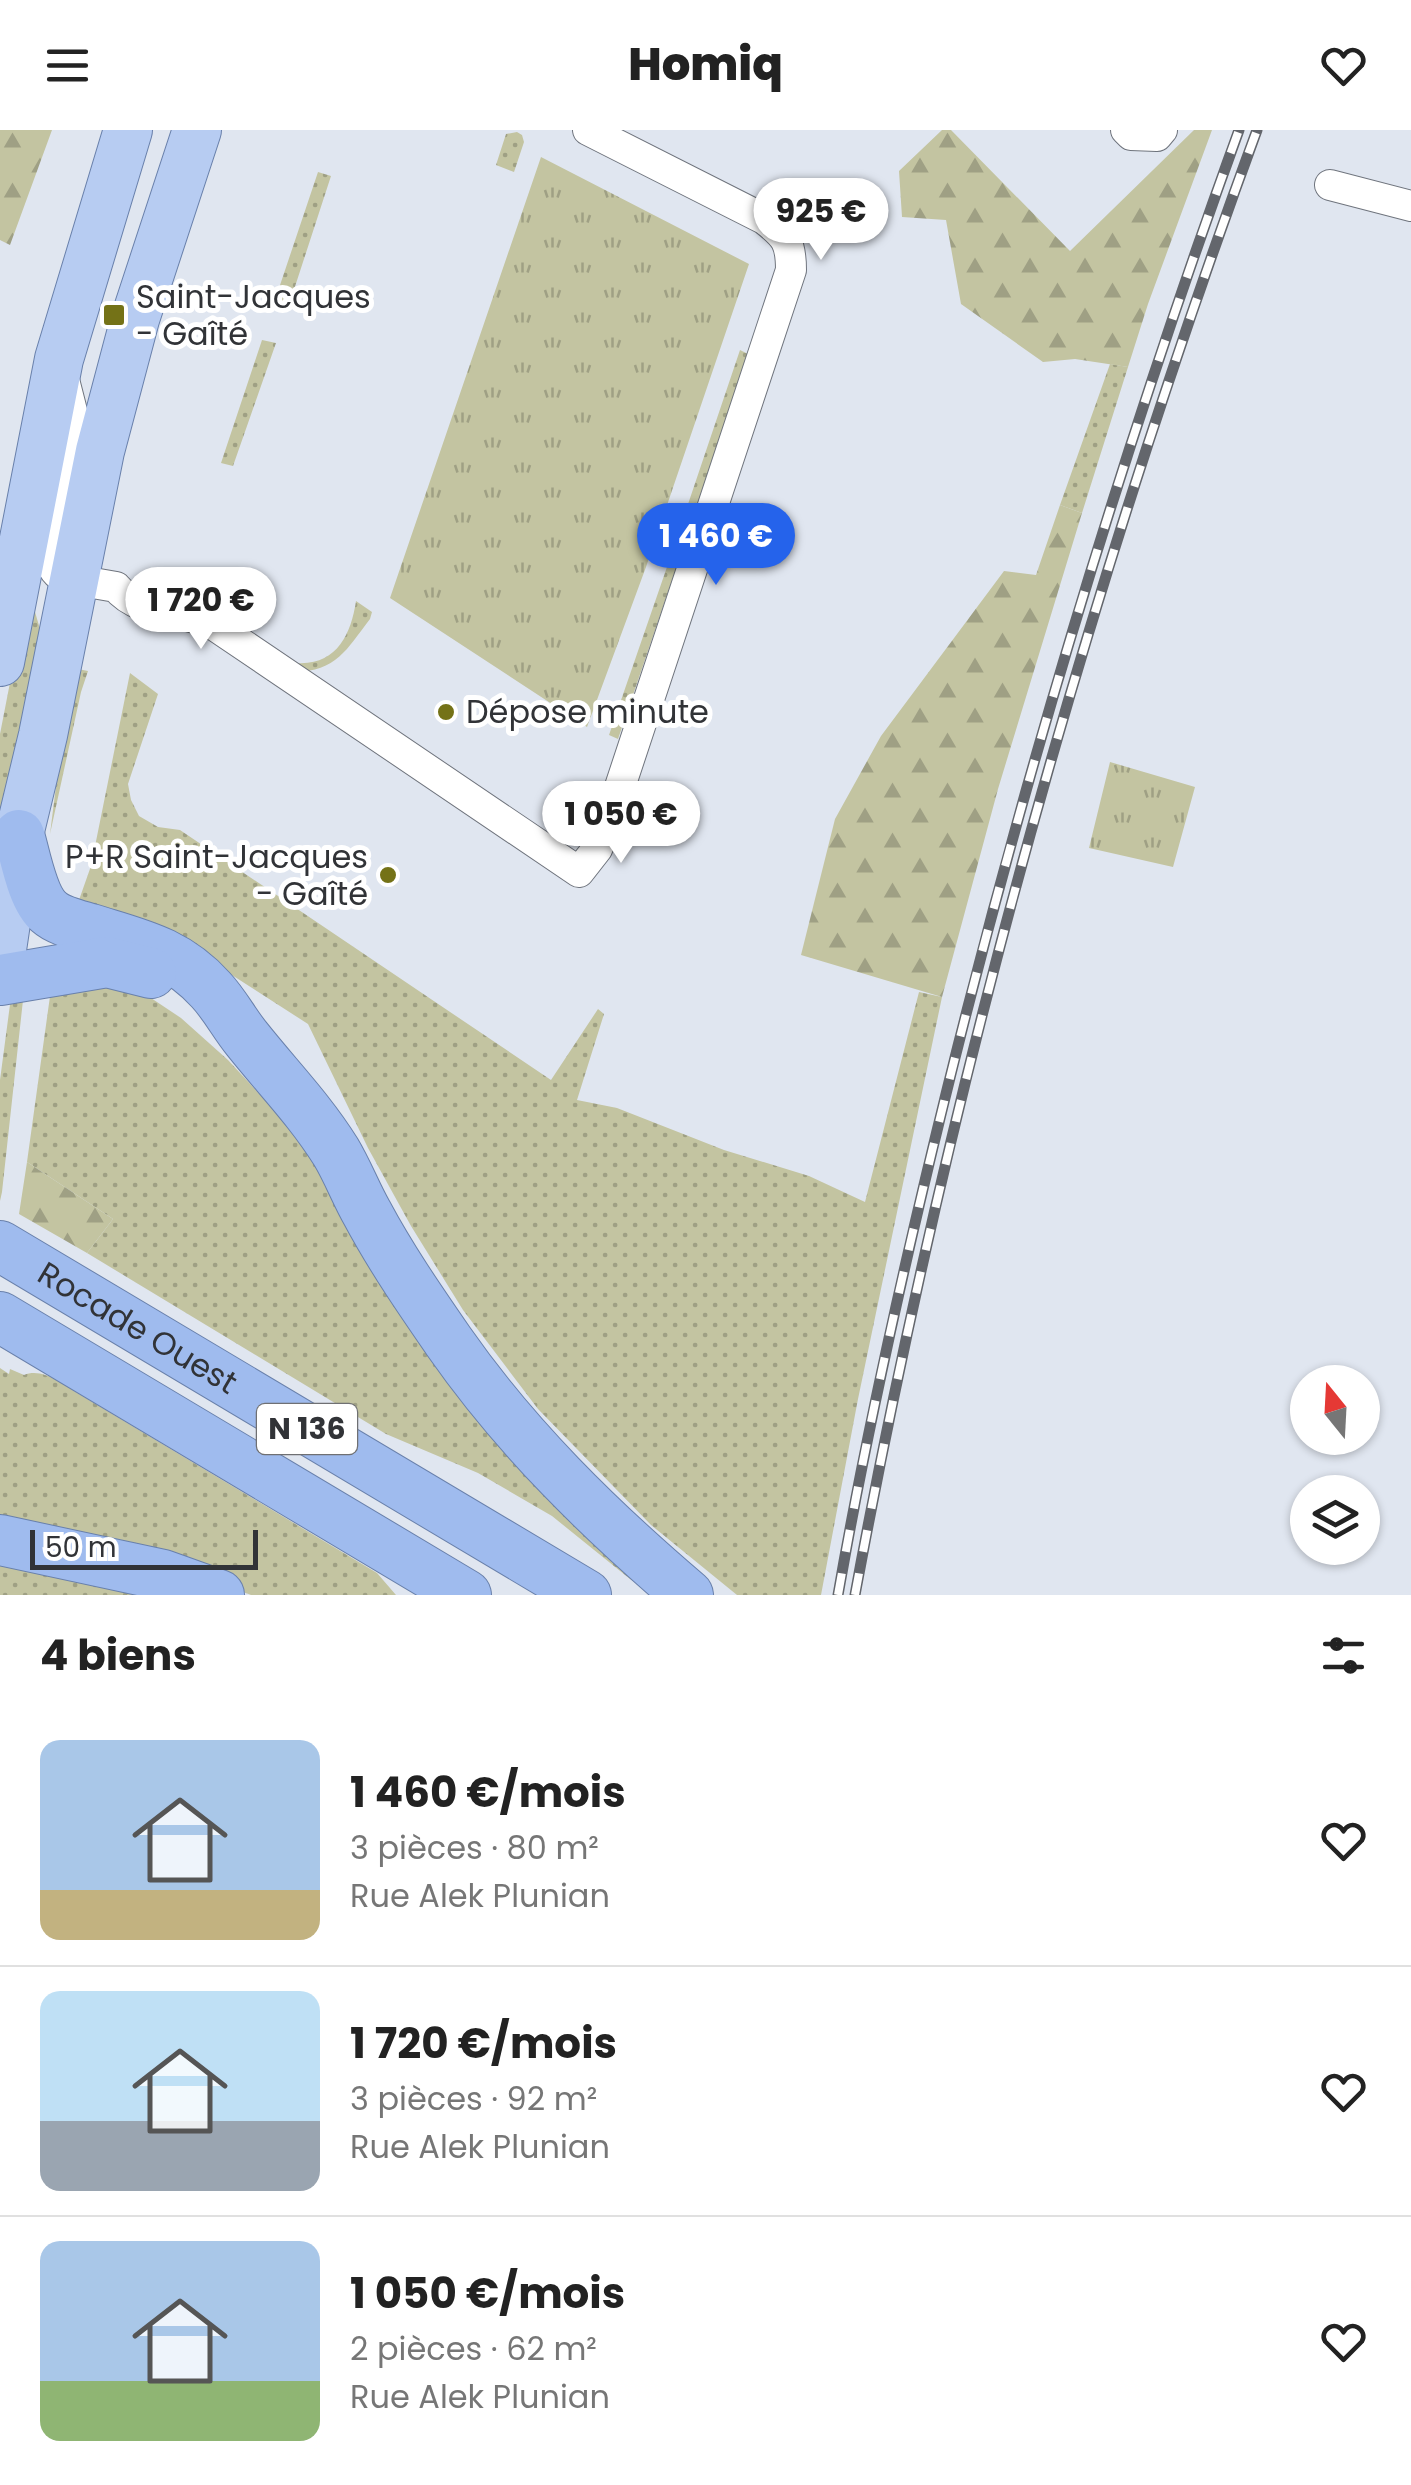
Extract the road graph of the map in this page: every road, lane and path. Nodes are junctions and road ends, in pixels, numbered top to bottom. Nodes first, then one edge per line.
1 (128, 130) edge
2 (160, 130) edge
3 (197, 130) edge
4 (588, 130) edge
5 (1126, 130) edge
6 (1162, 130) edge
7 (1330, 185) dead end
8 (1411, 206) edge
9 (59, 359) junction
10 (100, 451) junction
11 (74, 580) junction
12 (0, 662) edge
13 (19, 834) junction
14 (0, 964) edge
15 (0, 980) edge
16 (246, 1038) junction
17 (14, 1255) edge
18 (9, 1323) edge
19 (0, 1540) edge
20 (219, 1595) edge
21 (466, 1595) edge
22 (586, 1595) edge
23 (688, 1595) edge

1 - 9 main road
2 - 10 main road
3 - 10 main road
4 - 11 street
5 - 6 street
7 - 8 street
9 - 11 street
9 - 12 main road
10 - 11 main road
11 - 13 main road
13 - 14 main road
13 - 16 highway
15 - 16 highway
16 - 23 highway
17 - 22 highway, Rocade Ouest / N 136
18 - 21 highway, Rocade Ouest / N 136
19 - 20 highway

